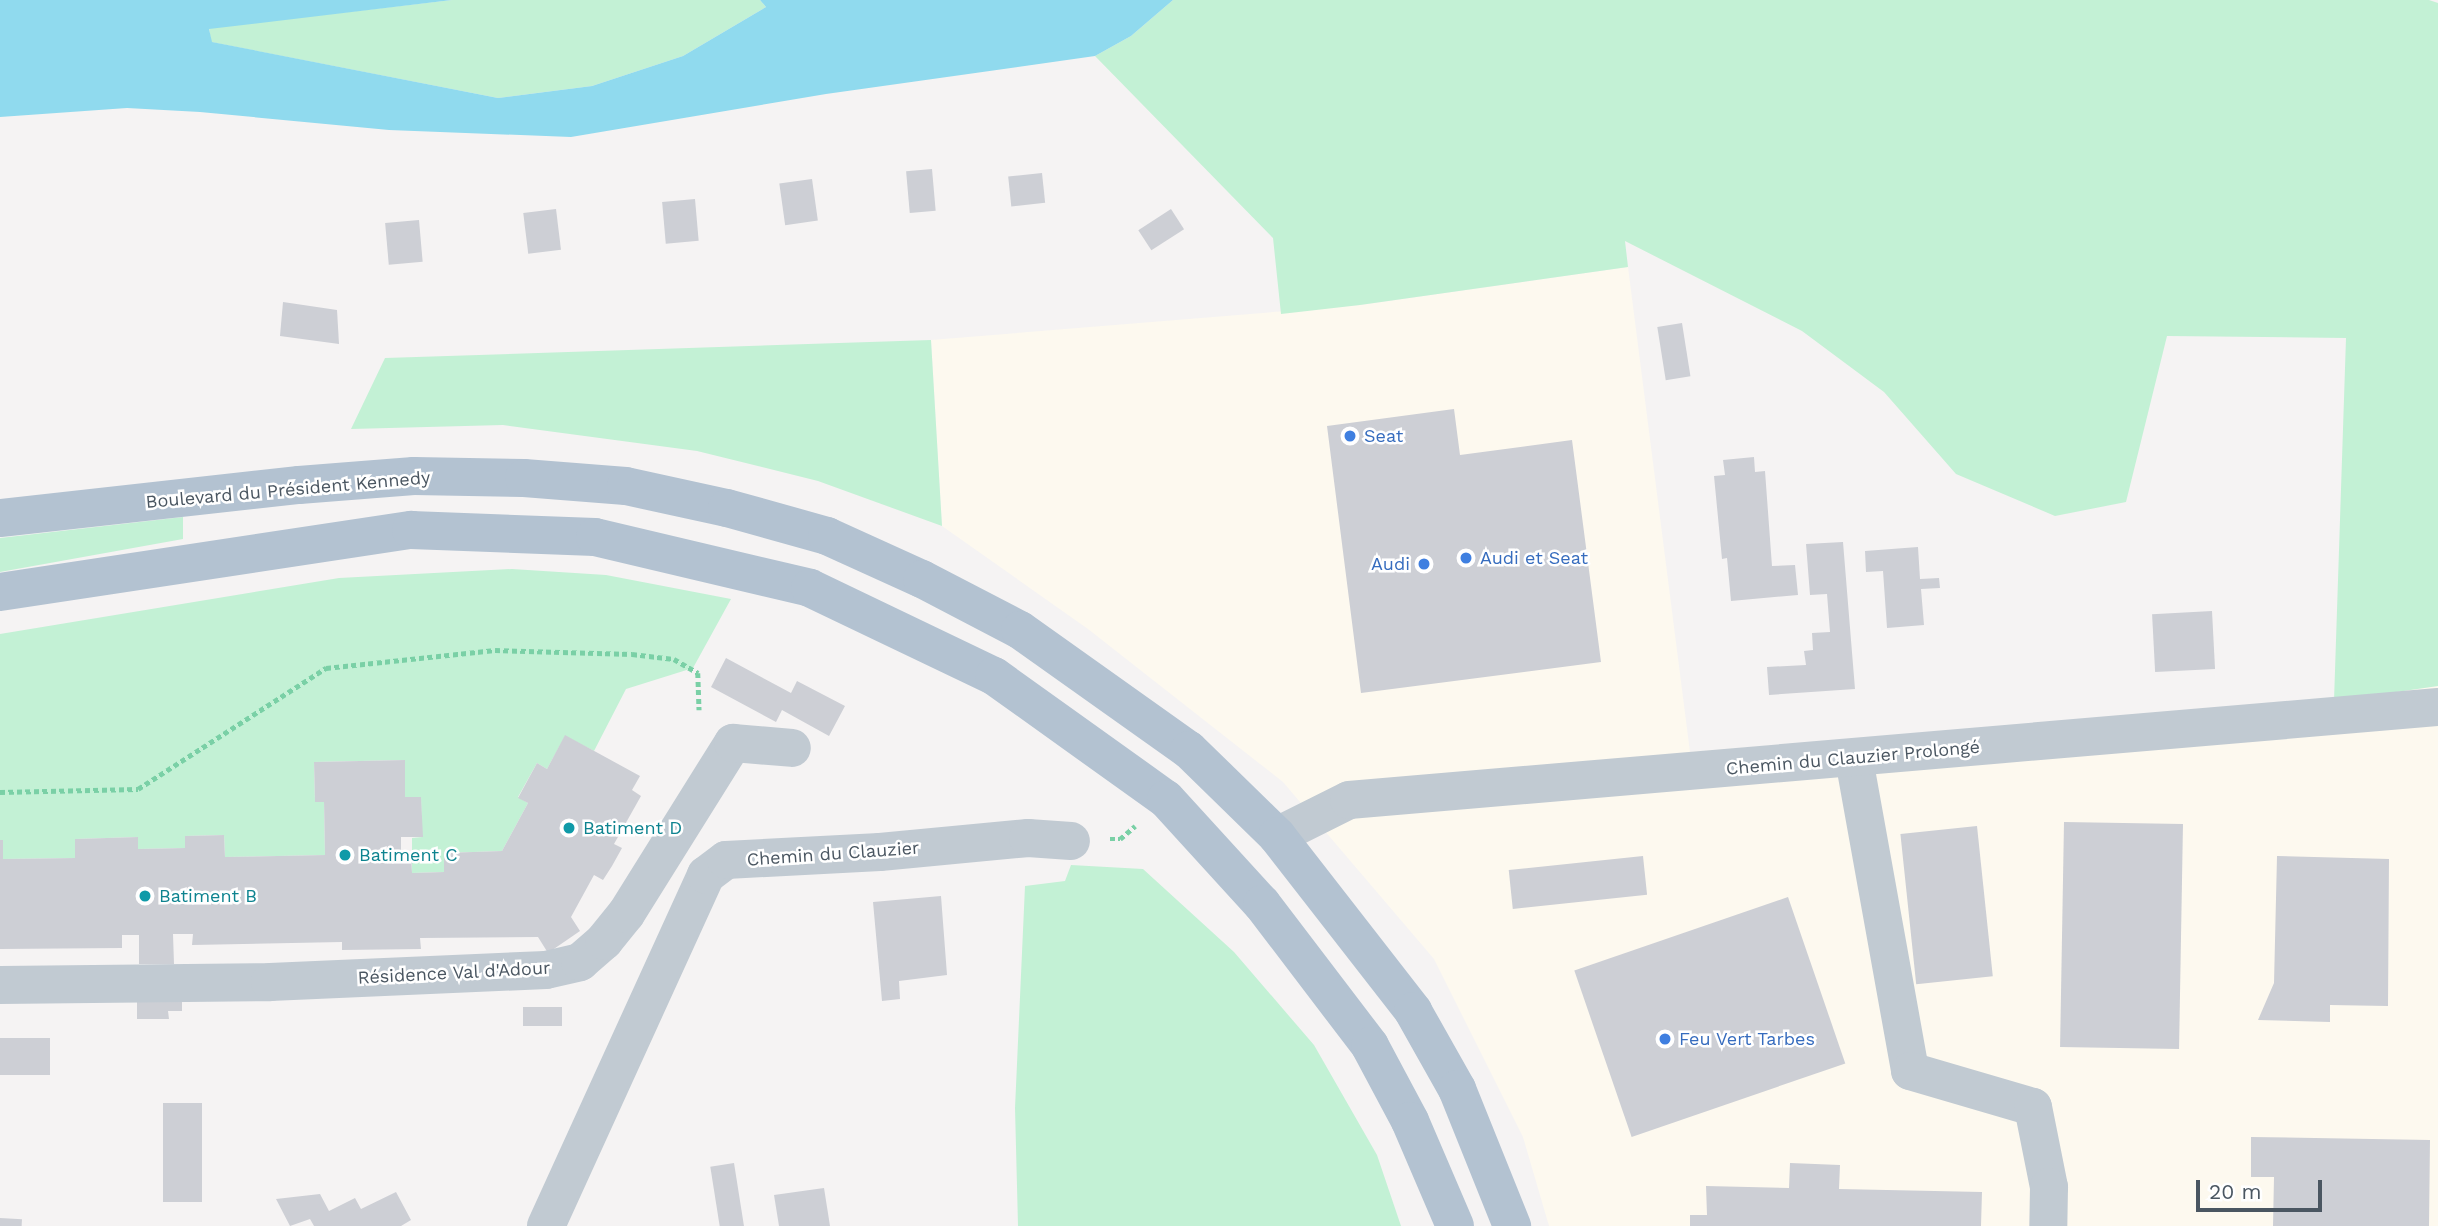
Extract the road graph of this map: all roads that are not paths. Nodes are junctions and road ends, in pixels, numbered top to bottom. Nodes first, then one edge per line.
1 (0, 518) edge
2 (0, 592) edge
3 (2438, 708) edge
4 (792, 748) dead end
5 (1854, 759) junction
6 (1277, 836) junction
7 (1071, 841) road end
8 (0, 985) edge
9 (546, 1226) edge
10 (1455, 1226) edge
11 (1512, 1226) edge
12 (2048, 1226) edge

1 - 6 main road, Boulevard du Président Kennedy
2 - 10 main road
3 - 5 street, Chemin du Clauzier Prolongé
4 - 8 street, Résidence Val d'Adour
5 - 6 street, Chemin du Clauzier Prolongé
5 - 12 street
6 - 11 main road, Boulevard du Président Kennedy
7 - 9 street, Chemin du Clauzier

